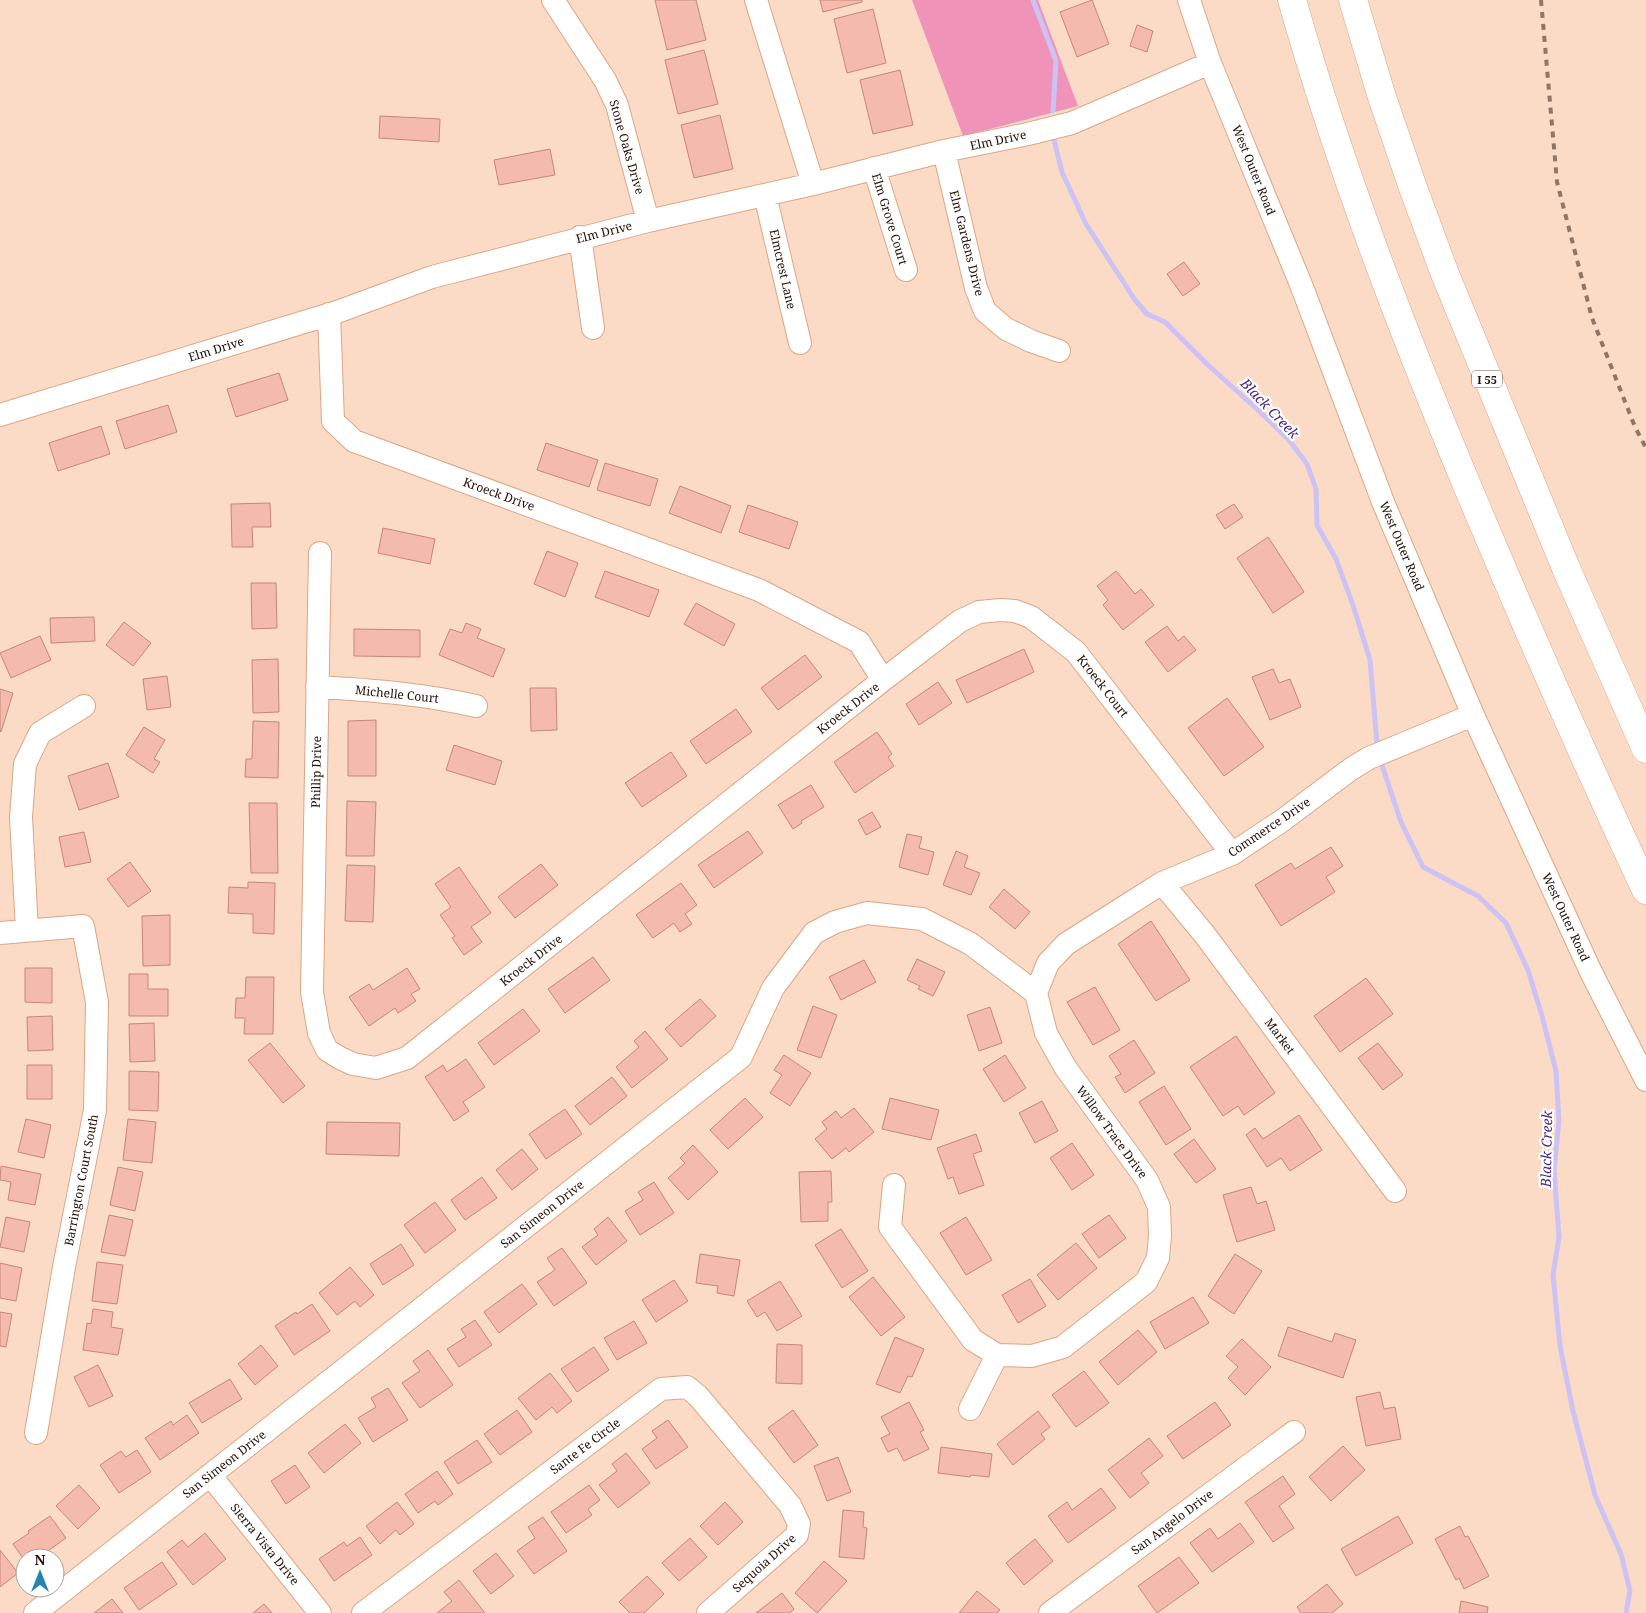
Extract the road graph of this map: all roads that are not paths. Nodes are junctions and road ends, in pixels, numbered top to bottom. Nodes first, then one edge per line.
1 (553, 0) edge
2 (756, 0) edge
3 (1189, 0) edge
4 (1292, 0) edge
5 (1354, 0) edge
6 (1210, 63) junction
7 (944, 151) junction
8 (874, 168) junction
9 (813, 184) junction
10 (765, 195) junction
11 (648, 221) junction
12 (580, 237) junction
13 (906, 270) dead end
14 (329, 314) junction
15 (593, 328) dead end
16 (800, 344) dead end
17 (1059, 351) dead end
18 (0, 414) edge
19 (320, 553) dead end
20 (883, 680) junction
21 (317, 687) junction
22 (84, 706) dead end
23 (476, 706) dead end
24 (1473, 715) junction
25 (1646, 749) edge
26 (1232, 854) junction
27 (1162, 883) junction
28 (1646, 890) edge
29 (27, 931) junction
30 (0, 933) edge
31 (312, 992) joint
32 (1036, 993) junction
33 (1646, 1080) edge
34 (894, 1185) dead end
35 (1395, 1191) dead end
36 (997, 1355) junction
37 (970, 1409) dead end
38 (1294, 1432) dead end
39 (36, 1433) dead end
40 (210, 1475) junction
41 (790, 1505) joint
42 (34, 1613) edge
43 (320, 1613) edge
44 (363, 1613) edge
45 (708, 1613) edge
46 (1050, 1613) edge

1 - 11 street, Stone Oaks Drive
2 - 9 street
3 - 6 street, West Outer Road
4 - 28 highway
5 - 25 highway, I 55
6 - 7 street, Elm Drive
6 - 24 street, West Outer Road
7 - 8 street, Elm Drive
7 - 17 street, Elm Gardens Drive
8 - 9 street, Elm Drive
8 - 13 street, Elm Grove Court
9 - 10 street, Elm Drive
10 - 11 street, Elm Drive
10 - 16 street, Elmcrest Lane
11 - 12 street, Elm Drive
12 - 14 street, Elm Drive
12 - 15 street
14 - 18 street, Elm Drive
14 - 20 street, Kroeck Drive
19 - 21 street, Phillip Drive
20 - 26 street, Kroeck Court
20 - 31 street, Kroeck Drive
21 - 23 street, Michelle Court
21 - 31 street, Phillip Drive
22 - 29 street
24 - 26 street, Commerce Drive
24 - 33 street, West Outer Road
26 - 27 street, Commerce Drive
27 - 32 street, Commerce Drive
27 - 35 street, Market
29 - 30 street
29 - 39 street, Barrington Court South
32 - 36 street, Willow Trace Drive
32 - 40 street, San Simeon Drive
34 - 36 street
36 - 37 street
38 - 46 street, San Angelo Drive
40 - 42 street, San Simeon Drive
40 - 43 street, Sierra Vista Drive
41 - 44 street, Sante Fe Circle
41 - 45 street, Sequoia Drive

